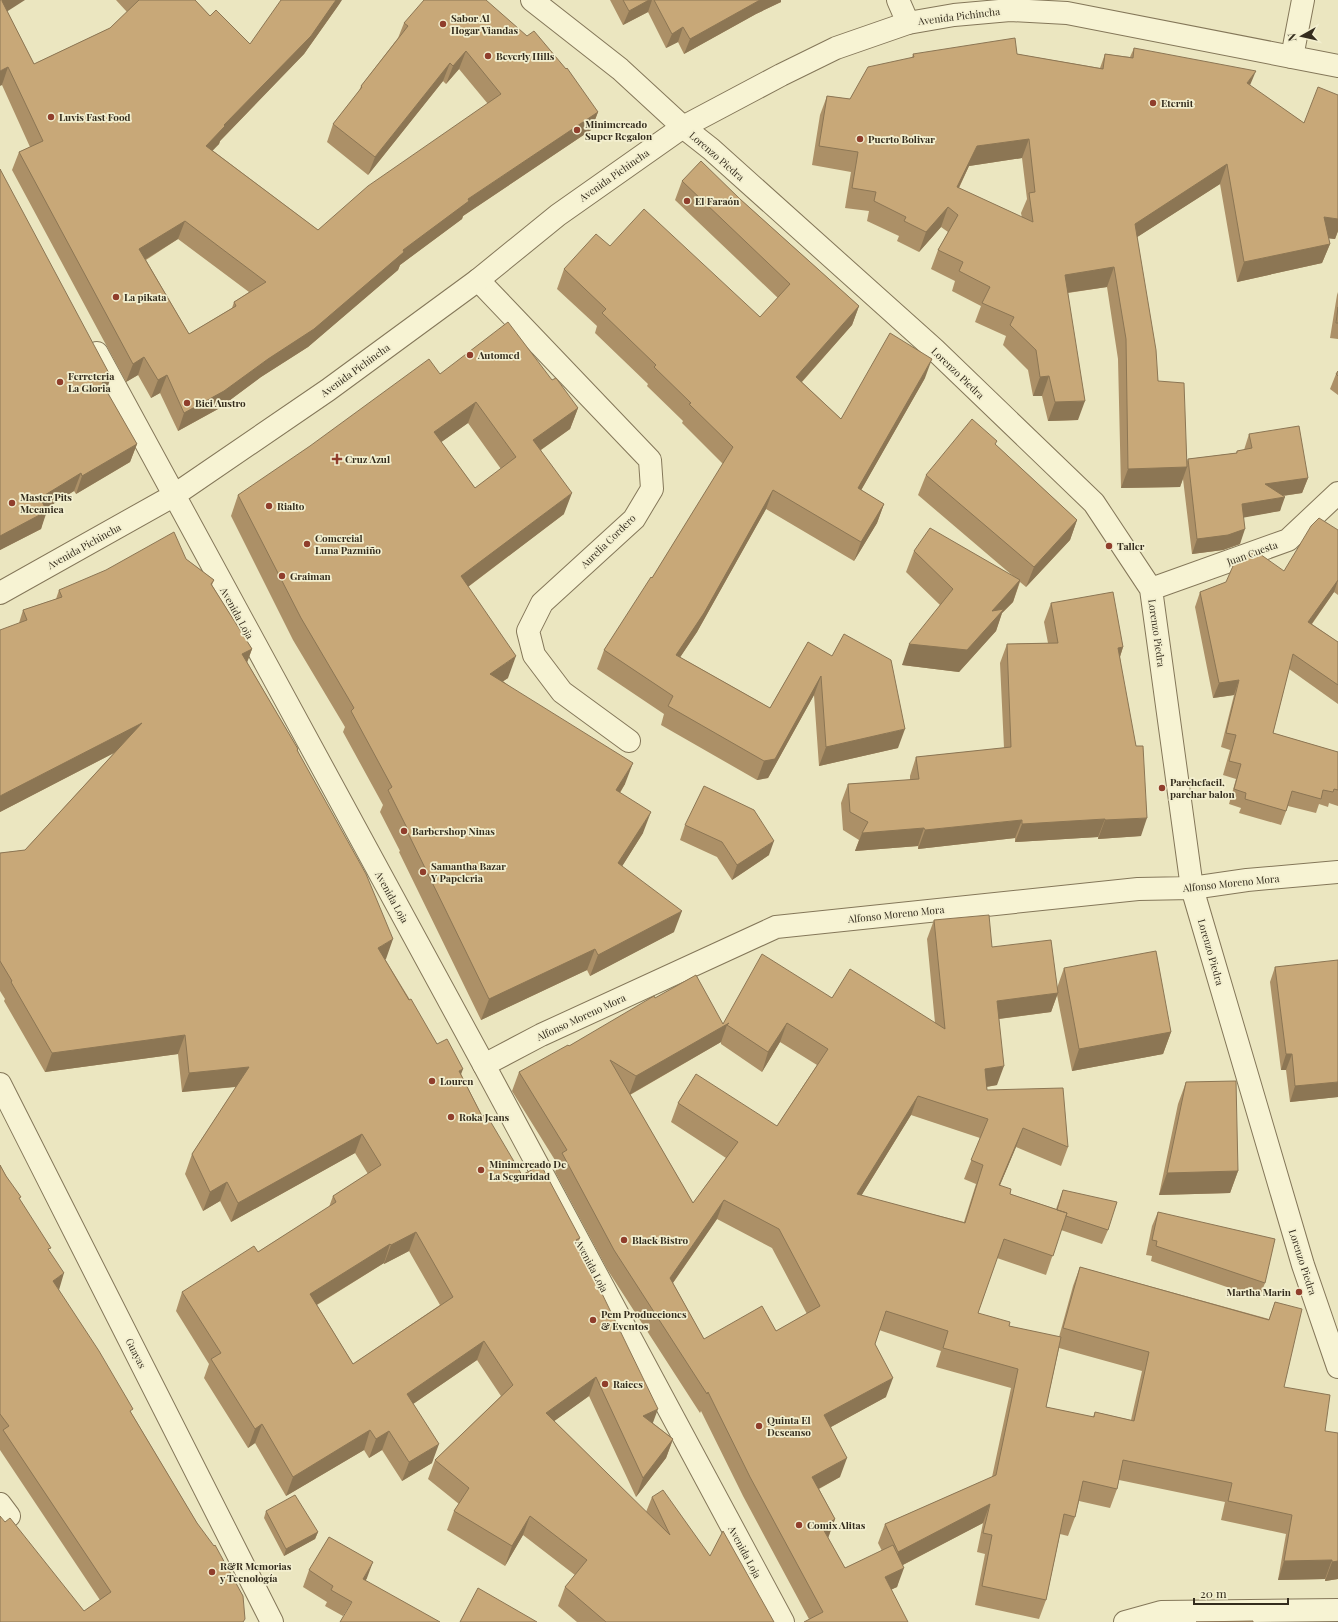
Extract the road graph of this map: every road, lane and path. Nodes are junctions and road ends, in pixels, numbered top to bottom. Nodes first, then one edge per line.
1 (532, 0) edge
2 (1303, 0) edge
3 (902, 7) edge
4 (1292, 57) junction
5 (1338, 66) edge
6 (683, 127) junction
7 (478, 280) junction
8 (87, 334) edge
9 (1338, 493) edge
10 (173, 496) junction
11 (1151, 589) junction
12 (0, 593) edge
13 (629, 741) dead end
14 (1338, 872) edge
15 (1192, 888) junction
16 (484, 1065) junction
17 (0, 1084) edge
18 (1338, 1367) edge
19 (1338, 1610) edge
20 (777, 1618) edge
21 (272, 1622) edge
22 (1125, 1622) edge

1 - 6 street, Lorenzo Piedra
2 - 4 street
3 - 4 street, Avenida Pichincha
3 - 6 street, Avenida Pichincha
4 - 5 street, Avenida Pichincha
6 - 7 street, Avenida Pichincha
6 - 11 street, Lorenzo Piedra
7 - 10 street, Avenida Pichincha
7 - 13 street, Aurelia Cordero
8 - 10 street, Avenida Loja
9 - 11 street, Juan Cuesta
10 - 12 street, Avenida Pichincha
10 - 16 street, Avenida Loja
11 - 15 street, Lorenzo Piedra
14 - 15 street, Alfonso Moreno Mora
15 - 16 street, Alfonso Moreno Mora
15 - 18 street, Lorenzo Piedra
16 - 20 street, Avenida Loja
17 - 21 street, Guayas
19 - 22 street

